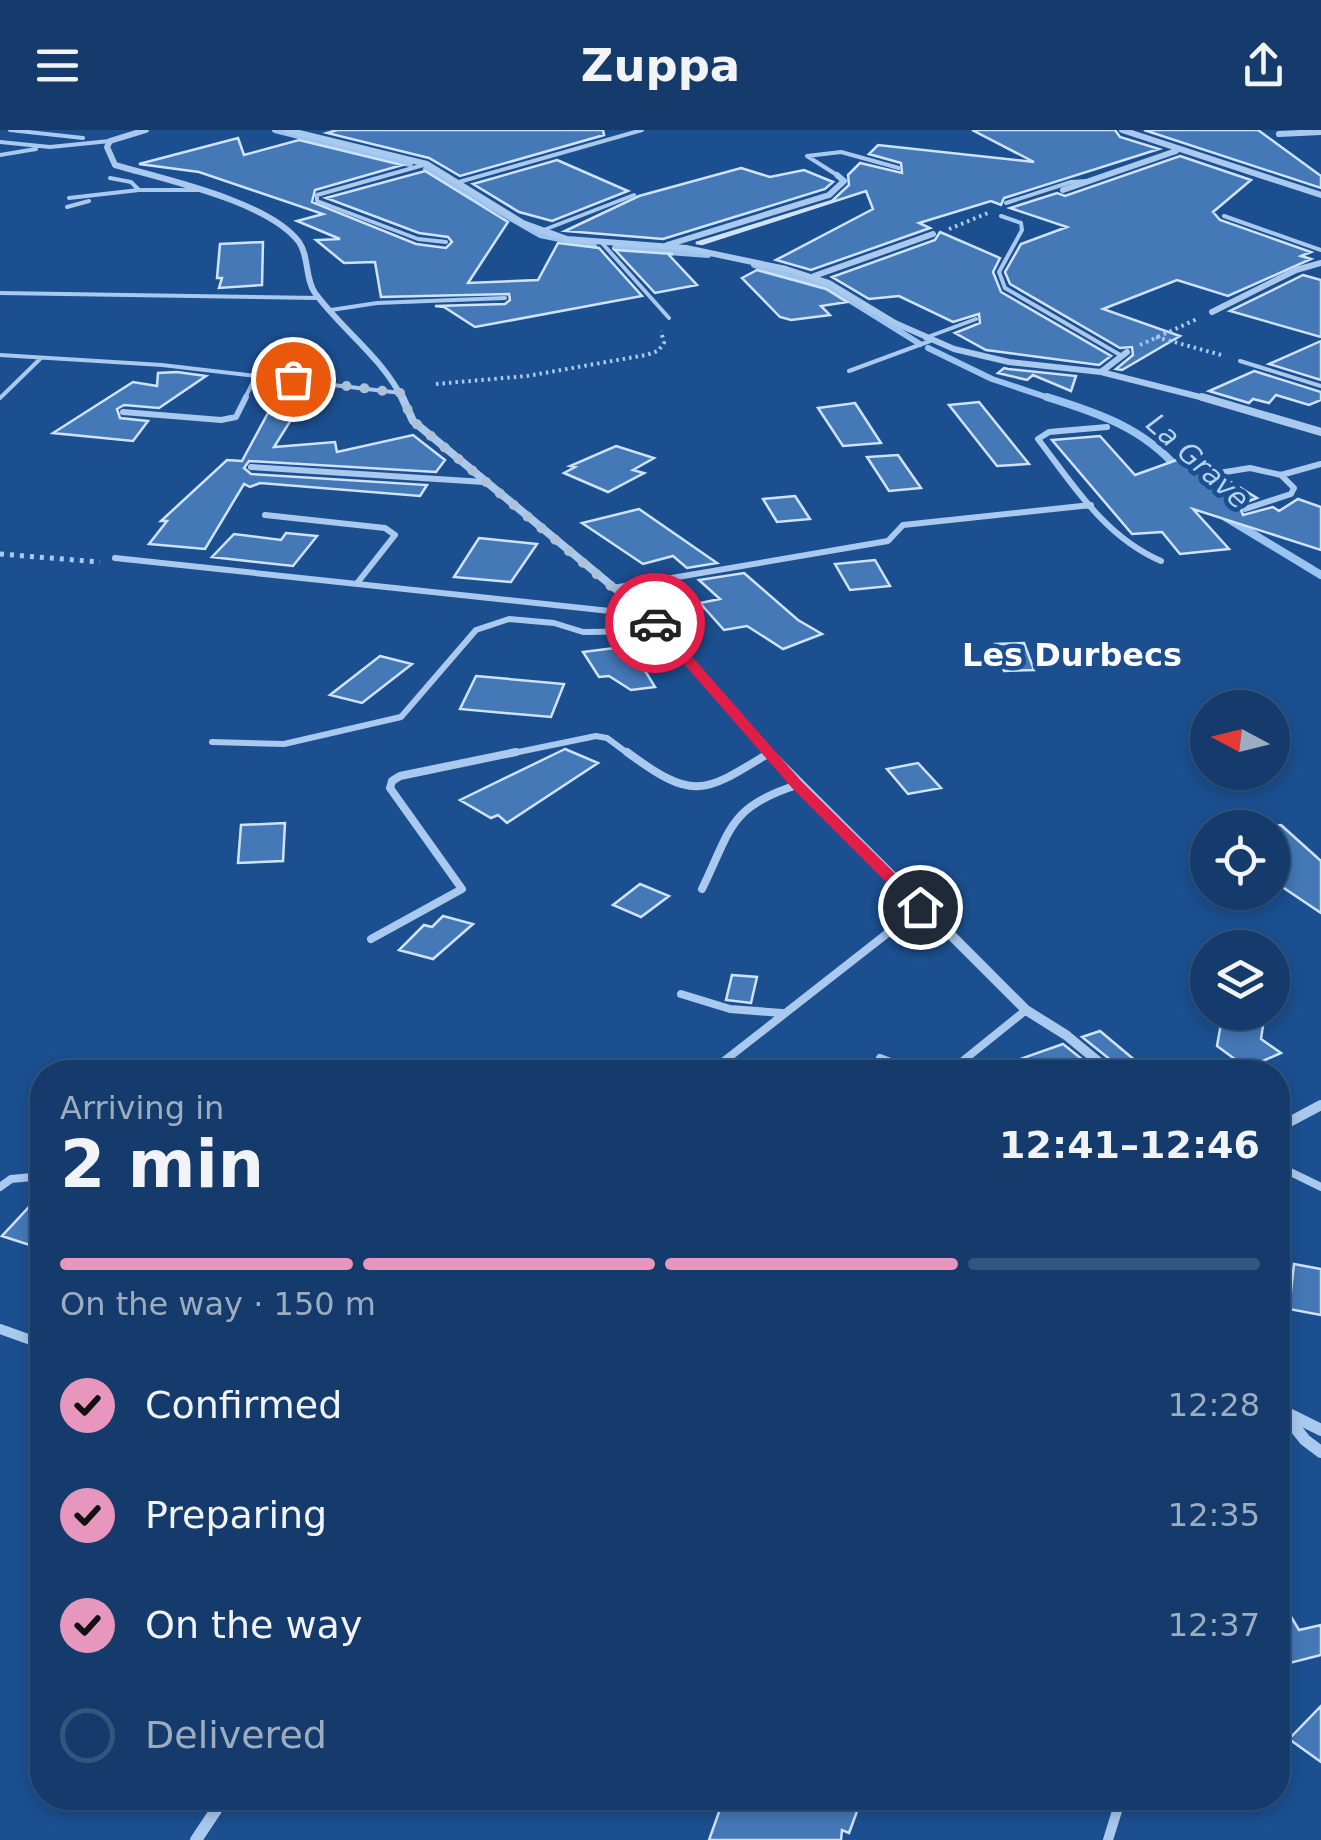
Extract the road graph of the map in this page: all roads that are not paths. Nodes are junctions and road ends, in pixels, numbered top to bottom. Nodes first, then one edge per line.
1 (10, 130) edge
2 (146, 130) edge
3 (287, 130) edge
4 (642, 130) edge
5 (1122, 130) edge
6 (18, 132) edge
7 (1321, 132) edge
8 (0, 134) edge
9 (1279, 134) dead end
10 (110, 140) junction
11 (92, 141) junction
12 (0, 142) edge
13 (50, 147) junction
14 (1177, 150) junction
15 (0, 155) edge
16 (427, 164) junction
17 (899, 168) dead end
18 (837, 175) joint
19 (110, 178) dead end
20 (1096, 181) junction
21 (459, 182) junction
22 (139, 190) junction
23 (203, 190) junction
24 (1063, 190) dead end
25 (1321, 194) edge
26 (102, 195) junction
27 (634, 195) dead end
28 (69, 198) dead end
29 (1006, 203) dead end
30 (66, 206) dead end
31 (1001, 216) dead end
32 (1224, 216) dead end
33 (542, 231) junction
34 (934, 234) dead end
35 (446, 242) dead end
36 (602, 243) junction
37 (661, 246) junction
38 (1321, 250) edge
39 (1321, 262) edge
40 (813, 277) junction
41 (0, 293) edge
42 (318, 298) junction
43 (505, 298) dead end
44 (331, 310) junction
45 (1212, 312) road end
46 (668, 318) road end
47 (976, 319) dead end
48 (928, 340) junction
49 (1124, 354) joint
50 (0, 355) edge
51 (40, 358) junction
52 (1240, 361) road end
53 (848, 371) dead end
54 (1101, 372) junction
55 (257, 374) junction
56 (1321, 386) edge
57 (400, 393) junction
58 (0, 398) edge
59 (122, 412) dead end
60 (1107, 427) dead end
61 (1321, 432) edge
62 (1321, 464) edge
63 (252, 467) dead end
64 (1219, 473) dead end
65 (1282, 475) junction
66 (484, 482) junction
67 (1091, 505) junction
68 (1245, 509) dead end
69 (265, 515) dead end
70 (116, 558) road end
71 (1161, 561) dead end
72 (358, 582) junction
73 (613, 588) junction
74 (647, 615) junction
75 (662, 631) junction
76 (212, 742) dead end
77 (770, 753) junction
78 (797, 785) junction
79 (702, 889) dead end
80 (920, 907) junction
81 (371, 939) dead end
82 (681, 994) dead end
83 (1026, 1010) junction
84 (782, 1013) junction
85 (880, 1058) dead end
86 (725, 1060) edge
87 (886, 1060) edge
88 (963, 1060) edge
89 (1096, 1060) edge
90 (1321, 1105) edge
91 (1290, 1122) edge
92 (1290, 1172) edge
93 (30, 1178) edge
94 (1321, 1187) edge
95 (0, 1188) edge
96 (0, 1328) edge
97 (30, 1339) edge
98 (1290, 1413) edge
99 (1290, 1421) edge
100 (1321, 1430) edge
101 (1321, 1452) edge
102 (216, 1810) edge
103 (1117, 1810) edge
104 (196, 1840) edge
105 (1108, 1840) edge

1 - 6 lane
2 - 10 street
3 - 16 street
4 - 21 lane
5 - 14 street
6 - 8 lane
6 - 11 lane
7 - 9 street
10 - 11 lane
10 - 23 street
11 - 13 lane
12 - 13 lane
13 - 15 lane
14 - 20 street
14 - 25 street
16 - 21 street
16 - 35 lane
17 - 18 lane
18 - 37 street
19 - 22 lane
20 - 24 street
20 - 29 lane
21 - 33 street
22 - 23 lane
22 - 26 lane
23 - 42 street
26 - 28 lane
26 - 30 lane
27 - 33 lane
31 - 49 lane
32 - 38 lane
33 - 36 street
34 - 40 street
36 - 37 street
36 - 46 lane
37 - 40 street
39 - 45 street
40 - 48 street
41 - 42 lane
42 - 44 street
43 - 44 lane
44 - 57 street
47 - 48 lane
48 - 53 lane
48 - 54 street
49 - 54 street
50 - 51 lane
51 - 55 lane
51 - 58 lane
52 - 56 lane
54 - 61 street
55 - 57 lane
55 - 59 lane
57 - 66 street
60 - 67 lane
62 - 65 lane
63 - 66 lane
64 - 65 lane
65 - 68 lane
66 - 73 street
67 - 71 lane
67 - 73 lane
69 - 72 lane
70 - 72 lane
72 - 74 lane
73 - 74 street
74 - 75 street
75 - 76 lane
75 - 77 street
77 - 78 street
77 - 81 lane
78 - 79 lane
78 - 80 street
80 - 83 street
80 - 84 lane
82 - 84 lane
83 - 88 lane
83 - 89 street
84 - 86 lane
85 - 87 lane
90 - 91 street
92 - 94 lane
93 - 95 lane
96 - 97 lane
98 - 100 street
99 - 101 street
102 - 104 street
103 - 105 lane

